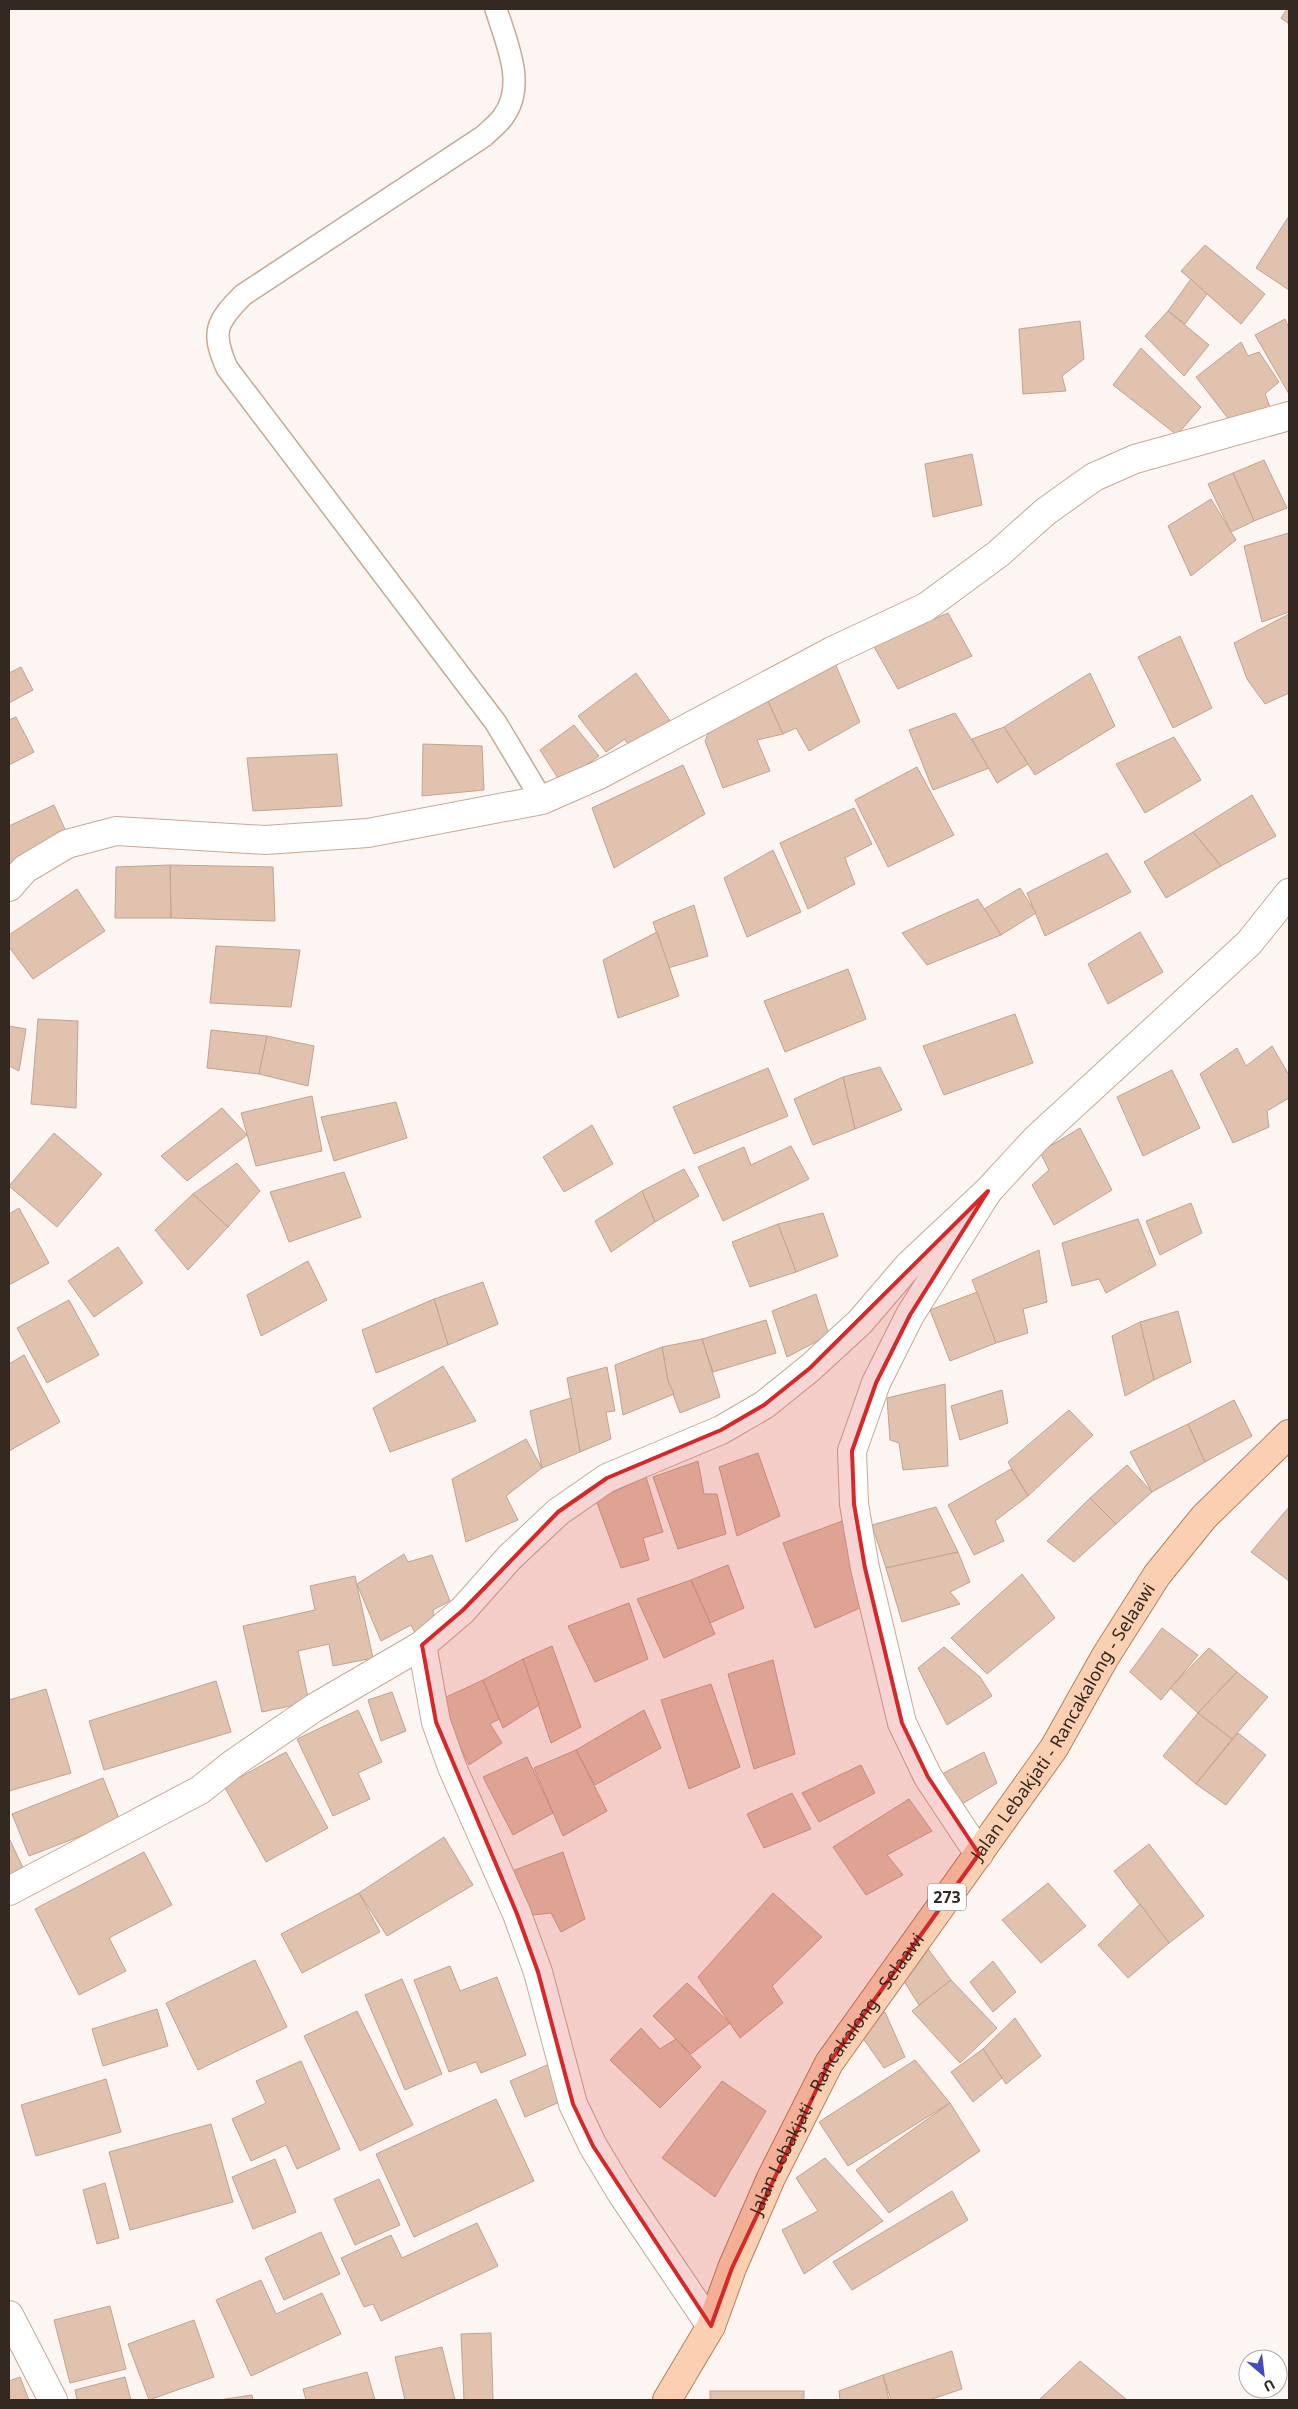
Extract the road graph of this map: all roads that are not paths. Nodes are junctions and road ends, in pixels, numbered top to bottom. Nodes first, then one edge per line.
1 (496, 9) edge
2 (1289, 416) edge
3 (542, 800) junction
4 (9, 887) edge
5 (1289, 894) edge
6 (988, 1191) junction
7 (1289, 1434) edge
8 (422, 1645) junction
9 (980, 1854) junction
10 (9, 1891) edge
11 (711, 2326) junction
12 (12, 2329) edge
13 (53, 2400) edge
14 (667, 2400) edge

1 - 3 lane
2 - 3 street
3 - 4 street
5 - 6 street
6 - 8 street
6 - 9 street
7 - 9 main road, Jalan Lebakjati - Rancakalong - Selaawi / 273
8 - 10 street
8 - 11 street
9 - 11 main road, Jalan Lebakjati - Rancakalong - Selaawi / 273
11 - 14 main road, Jalan Lebakjati - Rancakalong - Selaawi / 273
12 - 13 street

